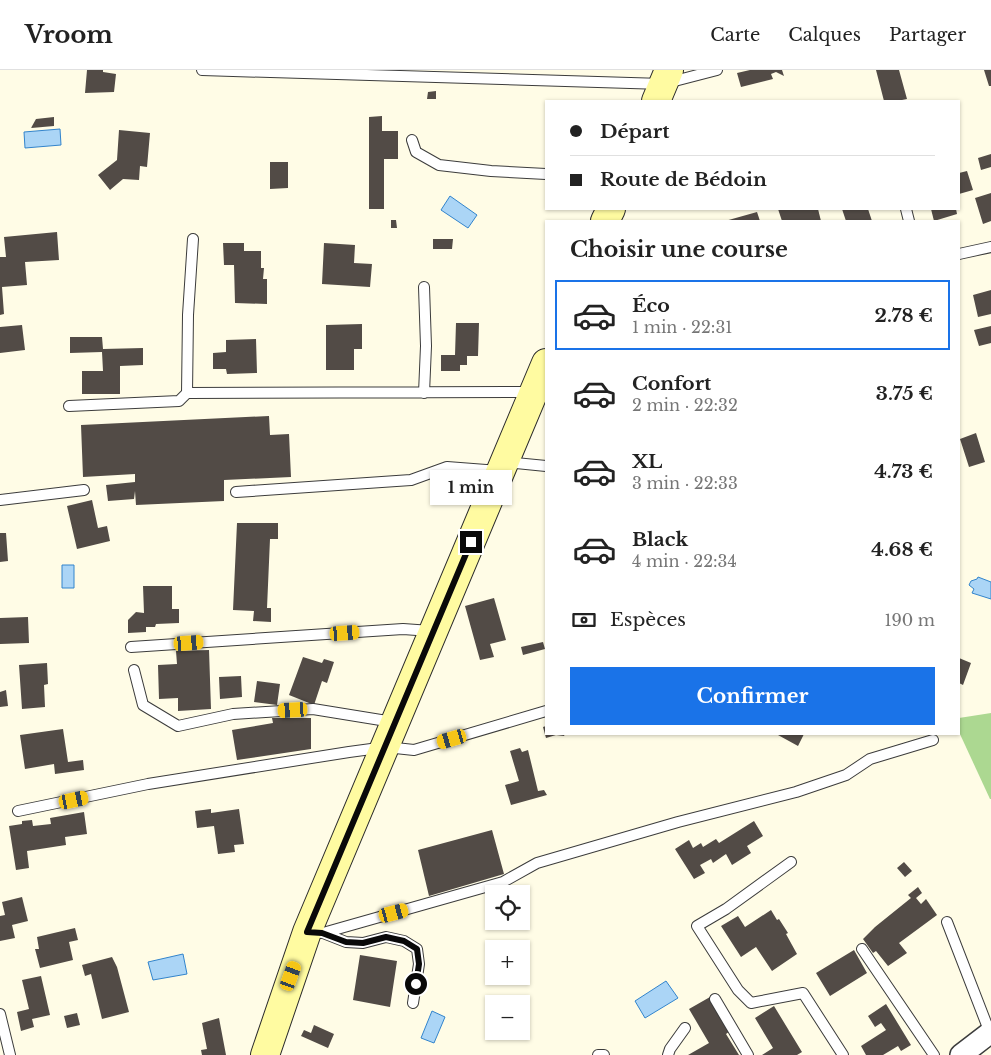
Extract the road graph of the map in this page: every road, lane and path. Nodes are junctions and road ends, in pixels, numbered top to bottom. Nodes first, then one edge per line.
1 (202, 70) edge
2 (717, 70) edge
3 (662, 85) edge
4 (412, 140) dead end
5 (545, 174) edge
6 (193, 239) dead end
7 (991, 247) edge
8 (960, 254) edge
9 (424, 287) dead end
10 (542, 374) edge
11 (187, 393) junction
12 (424, 393) junction
13 (69, 406) dead end
14 (503, 466) junction
15 (545, 466) edge
16 (84, 490) dead end
17 (236, 492) dead end
18 (0, 500) edge
19 (434, 631) junction
20 (131, 647) dead end
21 (134, 670) dead end
22 (545, 711) edge
23 (396, 723) junction
24 (933, 740) dead end
25 (386, 747) junction
26 (18, 812) dead end
27 (791, 862) dead end
28 (947, 922) dead end
29 (315, 933) junction
30 (862, 950) dead end
31 (715, 999) dead end
32 (413, 1003) dead end
33 (0, 1014) edge
34 (686, 1028) dead end
35 (990, 1033) edge
36 (10, 1055) edge
37 (264, 1055) edge
38 (598, 1055) edge
39 (604, 1055) edge
40 (668, 1055) edge
41 (748, 1055) edge
42 (843, 1055) edge
43 (934, 1055) edge
44 (961, 1055) edge

1 - 3 lane
2 - 3 lane
4 - 5 lane
6 - 11 lane
7 - 8 lane
9 - 12 lane
10 - 12 lane
10 - 14 main road
11 - 12 lane
11 - 13 lane
14 - 15 lane
14 - 17 lane
14 - 19 main road
16 - 18 lane
19 - 20 lane
19 - 23 main road
21 - 23 lane
22 - 25 lane
23 - 25 main road
24 - 29 lane
25 - 26 lane
25 - 29 main road
27 - 42 lane
28 - 35 lane
29 - 32 lane
29 - 37 main road
30 - 43 lane
31 - 41 lane
33 - 36 lane
34 - 40 lane
35 - 44 street
38 - 39 lane

